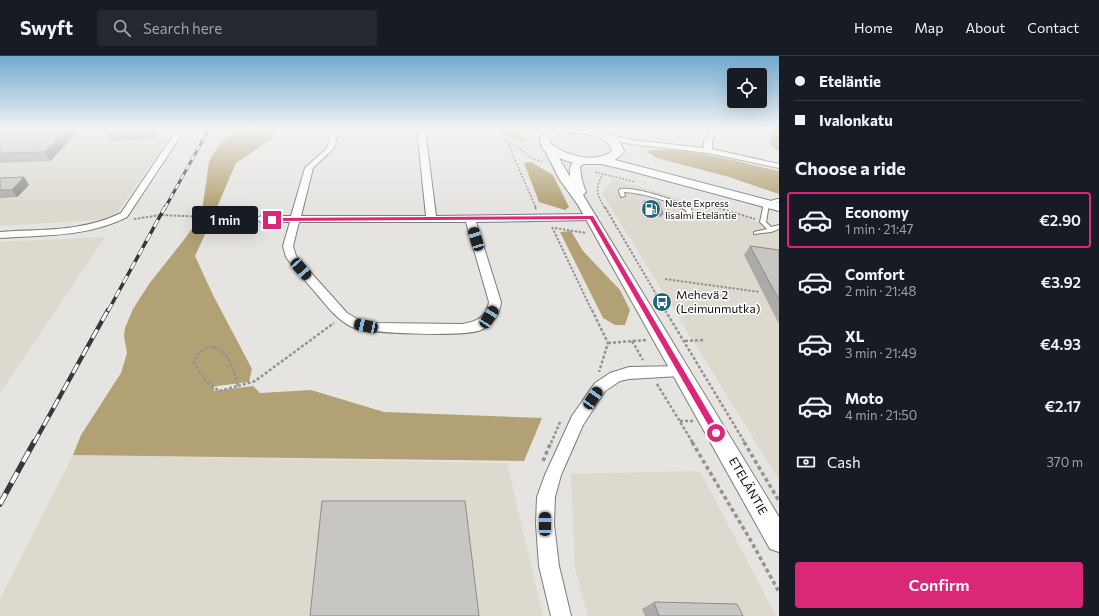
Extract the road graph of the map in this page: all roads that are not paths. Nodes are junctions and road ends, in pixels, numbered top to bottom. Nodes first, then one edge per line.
1 (164, 155) edge
2 (323, 155) edge
3 (424, 155) edge
4 (553, 155) edge
5 (564, 155) edge
6 (614, 155) edge
7 (623, 155) edge
8 (728, 155) edge
9 (583, 160) junction
10 (600, 160) junction
11 (779, 166) edge
12 (623, 196) dead end
13 (776, 202) edge
14 (588, 211) junction
15 (689, 213) dead end
16 (431, 219) junction
17 (261, 220) road end
18 (295, 220) junction
19 (470, 220) junction
20 (779, 226) edge
21 (771, 230) junction
22 (756, 233) dead end
23 (0, 235) edge
24 (680, 371) junction
25 (779, 540) edge
26 (561, 616) edge

1 - 23 street
2 - 18 street
3 - 16 street
4 - 14 street, ETELÄNTIE
5 - 9 main road
6 - 10 main road
7 - 13 main road
8 - 11 street
9 - 10 main road
9 - 14 street, ETELÄNTIE
10 - 13 main road
12 - 15 lane
13 - 21 lane
14 - 19 street
14 - 24 street, ETELÄNTIE
16 - 18 street
16 - 19 street
17 - 18 street
18 - 19 street
20 - 21 lane
21 - 22 lane
24 - 25 street, ETELÄNTIE
24 - 26 street

